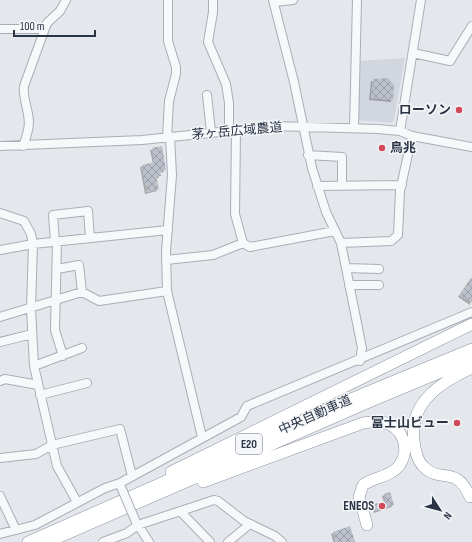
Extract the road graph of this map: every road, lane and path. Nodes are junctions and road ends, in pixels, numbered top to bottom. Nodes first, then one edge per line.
1 (66, 0) edge
2 (168, 0) edge
3 (213, 0) edge
4 (293, 0) edge
5 (357, 0) edge
6 (421, 0) edge
7 (273, 1) edge
8 (472, 26) edge
9 (0, 29) edge
10 (44, 29) junction
11 (413, 53) junction
12 (207, 95) dead end
13 (303, 127) junction
14 (354, 128) junction
15 (233, 130) junction
16 (400, 131) junction
17 (211, 132) junction
18 (168, 136) junction
19 (412, 136) junction
20 (0, 146) edge
21 (23, 146) junction
22 (472, 147) edge
23 (308, 155) junction
24 (342, 185) junction
25 (402, 185) junction
26 (317, 186) junction
27 (0, 213) edge
28 (168, 230) junction
29 (335, 231) junction
30 (90, 238) junction
31 (56, 242) junction
32 (244, 242) junction
33 (341, 243) junction
34 (33, 244) junction
35 (0, 250) edge
36 (166, 260) junction
37 (346, 268) junction
38 (57, 269) junction
39 (379, 269) dead end
40 (350, 285) junction
41 (379, 285) dead end
42 (168, 291) junction
43 (82, 292) junction
44 (55, 301) junction
45 (31, 308) junction
46 (472, 312) edge
47 (0, 317) edge
48 (472, 324) edge
49 (32, 334) junction
50 (0, 342) edge
51 (82, 348) dead end
52 (472, 349) edge
53 (63, 356) junction
54 (472, 359) edge
55 (360, 360) junction
56 (34, 366) junction
57 (472, 368) edge
58 (0, 381) edge
59 (87, 382) dead end
60 (38, 385) junction
61 (40, 395) junction
62 (202, 437) junction
63 (52, 445) junction
64 (0, 458) edge
65 (132, 476) junction
66 (120, 485) junction
67 (0, 496) edge
68 (470, 497) dead end
69 (77, 502) junction
70 (180, 511) junction
71 (97, 521) junction
72 (69, 524) junction
73 (137, 524) junction
74 (250, 524) junction
75 (367, 525) dead end
76 (16, 530) junction
77 (0, 534) edge
78 (205, 540) edge
79 (28, 542) edge
80 (48, 542) edge
81 (102, 542) edge
82 (149, 542) edge
83 (228, 542) edge
84 (282, 542) edge

1 - 10 street
2 - 18 street
3 - 15 street
4 - 7 street
5 - 14 street
6 - 11 street
7 - 13 street
8 - 11 street
9 - 10 street
10 - 21 street
11 - 16 street
12 - 17 street
13 - 14 street, 茅ヶ岳広域農道
13 - 15 street, 茅ヶ岳広域農道
13 - 23 street
14 - 16 street, 茅ヶ岳広域農道
15 - 17 street, 茅ヶ岳広域農道
15 - 32 street
16 - 19 street, 茅ヶ岳広域農道
17 - 18 street, 茅ヶ岳広域農道
18 - 21 street, 茅ヶ岳広域農道
18 - 28 street
19 - 22 street, 茅ヶ岳広域農道
19 - 25 street
20 - 21 street, 茅ヶ岳広域農道
23 - 24 street
23 - 26 street
24 - 25 street
24 - 26 street
25 - 33 street
26 - 29 street
27 - 34 street
28 - 30 street
28 - 36 street
29 - 32 street
29 - 33 street
30 - 31 street
30 - 31 street
31 - 34 street
31 - 38 street
32 - 36 street
33 - 37 street
34 - 35 street
34 - 45 street
36 - 42 street
37 - 39 street
37 - 40 street
38 - 43 street
38 - 44 street
40 - 41 street
40 - 55 street
42 - 43 street
42 - 62 street
43 - 44 street
44 - 45 street
44 - 53 street
45 - 47 street
45 - 49 street
46 - 55 street
48 - 72 highway
49 - 50 street
49 - 56 street
51 - 53 street
52 - 72 highway, 中央自動車道 / E20
53 - 56 street
54 - 71 highway, 中央自動車道 / E20
55 - 62 street
56 - 60 street
57 - 68 highway
58 - 60 street
59 - 61 street
60 - 61 street
61 - 63 street
62 - 65 street
63 - 64 street
63 - 65 street
63 - 69 street
65 - 66 street
66 - 69 street
66 - 73 street, bridge
67 - 76 street
69 - 76 street
70 - 73 street
70 - 74 street
70 - 78 street
71 - 75 highway
71 - 80 highway, 中央自動車道 / E20
72 - 79 highway, 中央自動車道 / E20
73 - 81 street
73 - 82 street
74 - 83 street
74 - 84 street
76 - 77 street

